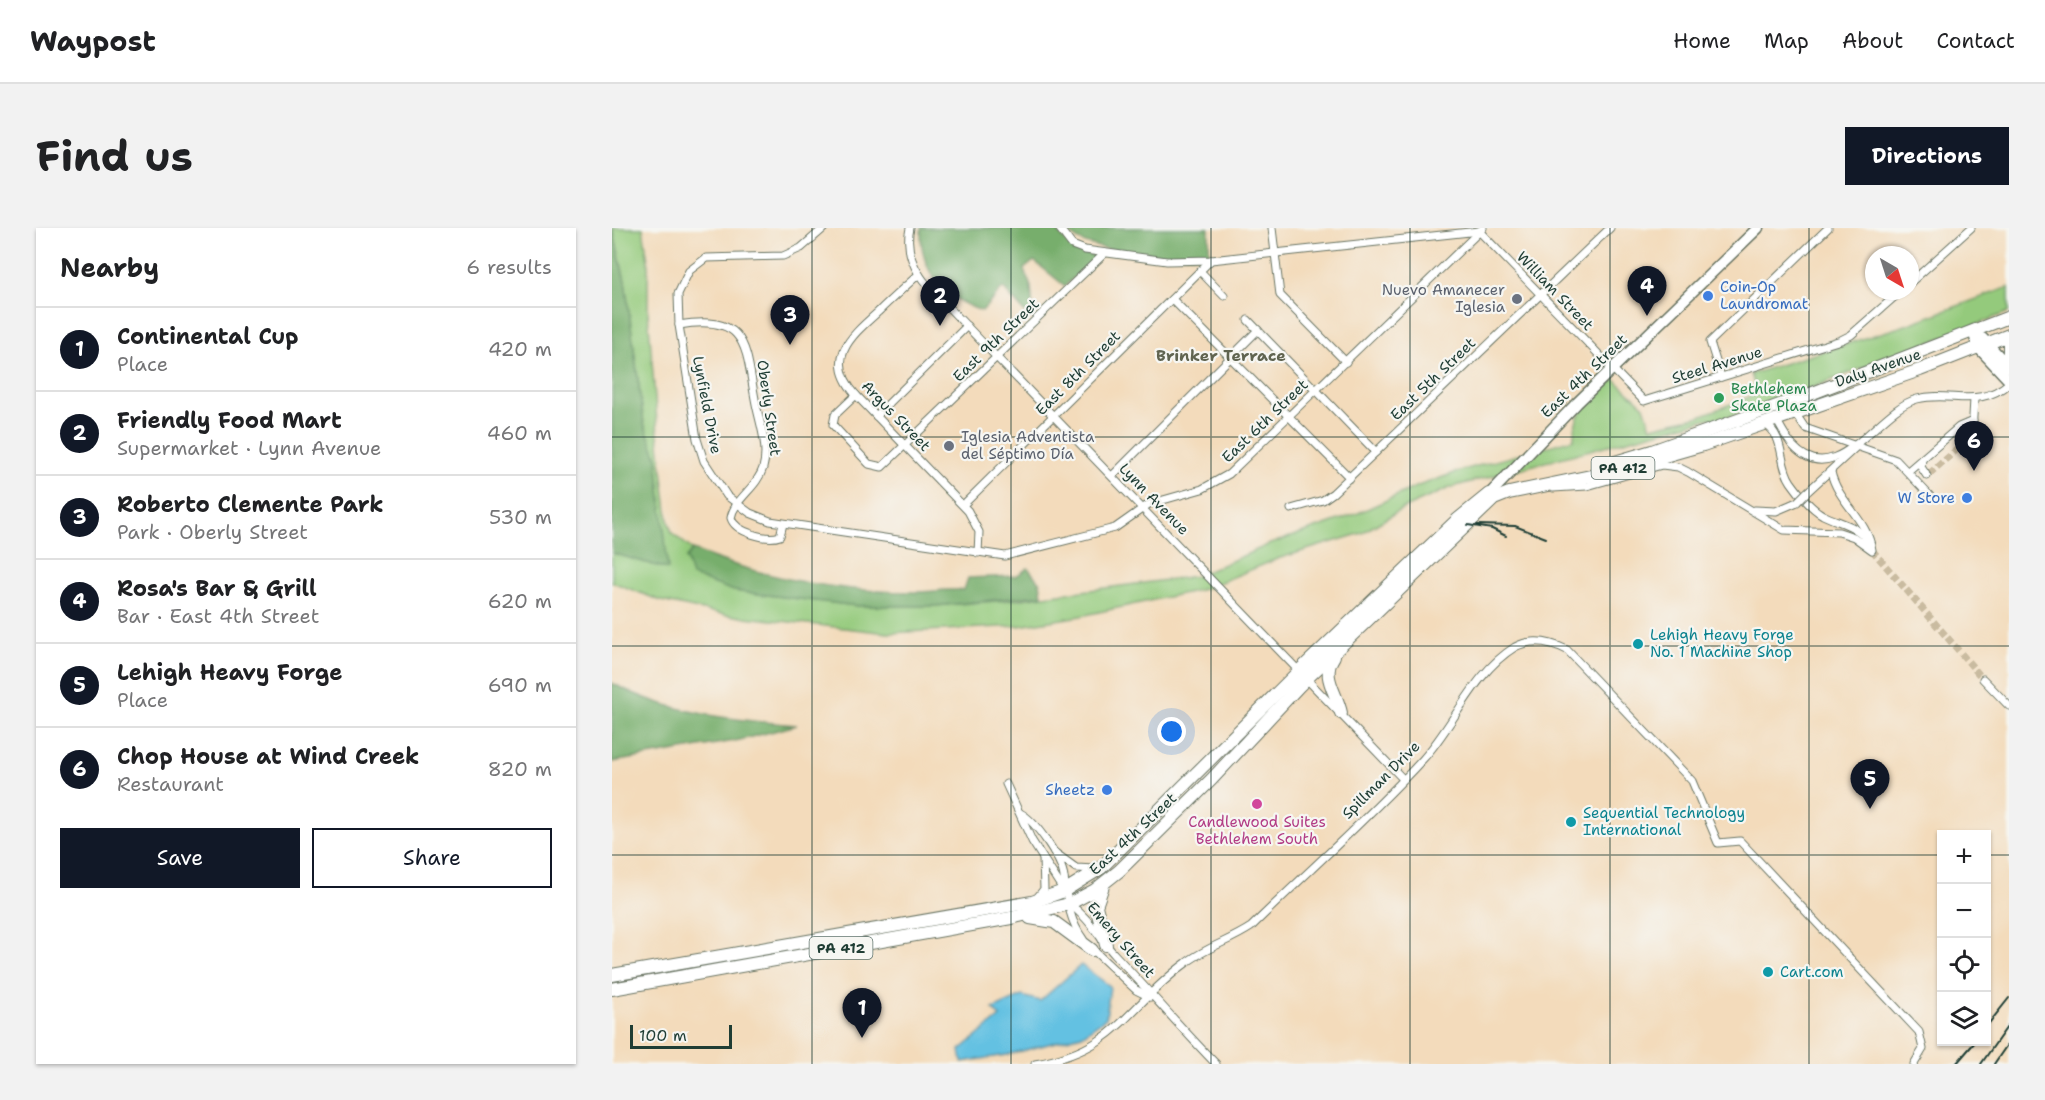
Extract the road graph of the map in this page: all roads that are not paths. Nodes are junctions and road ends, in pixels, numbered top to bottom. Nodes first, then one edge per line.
1 (824, 228) edge
2 (910, 228) edge
3 (1059, 228) edge
4 (1272, 228) edge
5 (1610, 228) edge
6 (1758, 228) edge
7 (1828, 228) edge
8 (1971, 228) edge
9 (1480, 229) edge
10 (1105, 253) junction
11 (1275, 253) junction
12 (1211, 260) junction
13 (1200, 271) junction
14 (919, 274) junction
15 (1919, 275) edge
16 (1540, 295) junction
17 (1224, 296) dead end
18 (1172, 299) junction
19 (1891, 300) edge
20 (2009, 317) edge
21 (1248, 320) dead end
22 (679, 325) junction
23 (967, 326) junction
24 (1258, 330) junction
25 (1972, 331) junction
26 (2009, 335) edge
27 (1983, 345) junction
28 (2003, 353) edge
29 (997, 357) junction
30 (1231, 357) junction
31 (1346, 362) junction
32 (2009, 367) edge
33 (1612, 370) junction
34 (1721, 377) junction
35 (2009, 382) edge
36 (1316, 390) junction
37 (856, 395) junction
38 (1804, 396) junction
39 (1974, 399) junction
40 (1761, 410) junction
41 (1795, 412) junction
42 (876, 416) junction
43 (1054, 416) junction
44 (1289, 417) junction
45 (1740, 418) junction
46 (1770, 421) junction
47 (1972, 421) junction
48 (1856, 445) junction
49 (1962, 445) tunnel mouth
50 (905, 446) junction
51 (1376, 452) junction
52 (1922, 459) junction
53 (1908, 471) junction
54 (1831, 472) junction
55 (1928, 475) junction
56 (1113, 476) junction
57 (1350, 478) junction
58 (1919, 483) junction
59 (1530, 489) junction
60 (738, 504) junction
61 (1483, 504) junction
62 (963, 505) junction
63 (1744, 506) junction
64 (1144, 507) junction
65 (1292, 509) dead end
66 (783, 524) junction
67 (1458, 526) junction
68 (1870, 548) junction
69 (980, 554) junction
70 (1339, 647) junction
71 (1304, 674) junction
72 (1983, 679) tunnel mouth
73 (2009, 706) edge
74 (1341, 713) junction
75 (1403, 779) junction
76 (1006, 784) dead end
77 (1020, 813) junction
78 (1054, 852) junction
79 (1043, 859) junction
80 (1101, 868) junction
81 (1105, 882) junction
82 (1064, 891) junction
83 (1032, 902) junction
84 (1069, 904) junction
85 (1011, 918) junction
86 (1106, 945) junction
87 (1092, 950) junction
88 (612, 975) edge
89 (612, 989) edge
90 (1150, 997) junction
91 (1035, 1064) edge
92 (1216, 1064) edge
93 (1914, 1064) edge

1 - 22 street, Lynfield Drive
2 - 14 street, Lynn Avenue
3 - 10 street
4 - 11 street
5 - 16 street, East 5th Street
6 - 33 main road, East 4th Street
7 - 34 street
8 - 15 street
9 - 11 street
9 - 16 street, William Street
9 - 31 street, East 6th Street
10 - 12 street
10 - 29 street, East 9th Street
11 - 12 street
11 - 31 street
12 - 13 street, East 8th Street
13 - 17 street
13 - 18 street, East 8th Street
14 - 23 street, Lynn Avenue
14 - 37 street, Argus Street
16 - 33 street, William Street
16 - 51 street, East 5th Street
18 - 30 street
18 - 43 street, East 8th Street
19 - 34 street, Steel Avenue
20 - 25 highway, Daly Avenue / PA 412
21 - 24 street
22 - 60 street, Lynfield Drive
22 - 60 street, Oberly Street
23 - 29 street, Lynn Avenue
23 - 42 street
24 - 30 street
24 - 36 street
25 - 27 main road
25 - 38 highway, Daly Avenue / PA 412
26 - 27 highway, Daly Avenue / PA 412
27 - 28 main road
27 - 41 highway, Daly Avenue / PA 412
28 - 32 main road
28 - 35 main road
29 - 43 street, Lynn Avenue
29 - 50 street, East 9th Street
30 - 44 street
30 - 56 street
31 - 36 street, East 6th Street
33 - 34 street, Steel Avenue
33 - 61 main road, East 4th Street
35 - 39 street
36 - 44 street, East 6th Street
36 - 51 street
37 - 42 street, Argus Street
37 - 50 street, East 9th Street
38 - 40 highway, Daly Avenue / PA 412
38 - 41 street
39 - 47 street
39 - 48 street
40 - 45 highway, Daly Avenue / PA 412
40 - 46 street
41 - 46 highway, Daly Avenue / PA 412
41 - 48 street
42 - 50 street, Argus Street
43 - 56 street, Lynn Avenue
43 - 62 street, East 8th Street
44 - 57 street
44 - 64 street, East 6th Street
45 - 46 street
45 - 61 highway, Daly Avenue / PA 412
46 - 48 street
46 - 59 highway, Daly Avenue / PA 412
46 - 68 street
47 - 49 street
47 - 52 street
48 - 53 street
48 - 54 street
50 - 62 street, Argus Street
51 - 57 street, East 5th Street
52 - 53 street
52 - 55 street
53 - 58 street
54 - 63 street, bridge
54 - 68 street
55 - 58 street
55 - 58 street
56 - 64 street, Lynn Avenue
57 - 65 street, East 5th Street
59 - 61 highway, Daly Avenue / PA 412
59 - 63 street
60 - 66 street, Lynfield Drive
60 - 66 street
61 - 67 highway, East 4th Street / PA 412
61 - 67 highway, East 4th Street / PA 412
62 - 69 street, Argus Street
63 - 68 street
64 - 69 street, East 6th Street
64 - 71 street, Lynn Avenue
66 - 69 street, Lynfield Drive
67 - 70 highway, East 4th Street / PA 412
67 - 71 highway, East 4th Street / PA 412
70 - 71 highway, East 4th Street / PA 412
70 - 74 highway
71 - 74 street, Lynn Avenue
71 - 80 highway, East 4th Street / PA 412
71 - 81 highway, East 4th Street / PA 412
72 - 73 street
74 - 75 street, Lynn Avenue
75 - 90 street, Spillman Drive
75 - 93 street, Spillman Drive
76 - 77 street, Emery Street
77 - 78 street, Emery Street
77 - 79 street, Emery Street
78 - 80 street
78 - 82 street, Emery Street
79 - 82 street, Emery Street
79 - 83 street
80 - 82 highway, East 4th Street / PA 412
81 - 84 highway, East 4th Street / PA 412
81 - 86 highway
82 - 83 highway, East 4th Street / PA 412
82 - 84 street, Emery Street
83 - 88 highway, East 4th Street / PA 412
84 - 85 highway, East 4th Street / PA 412
84 - 86 street, Emery Street
84 - 87 street, Emery Street
85 - 87 highway
85 - 89 highway, East 4th Street / PA 412
86 - 90 street, Emery Street
87 - 90 street, Emery Street
90 - 91 street, Spillman Drive
90 - 92 street, Emery Street

